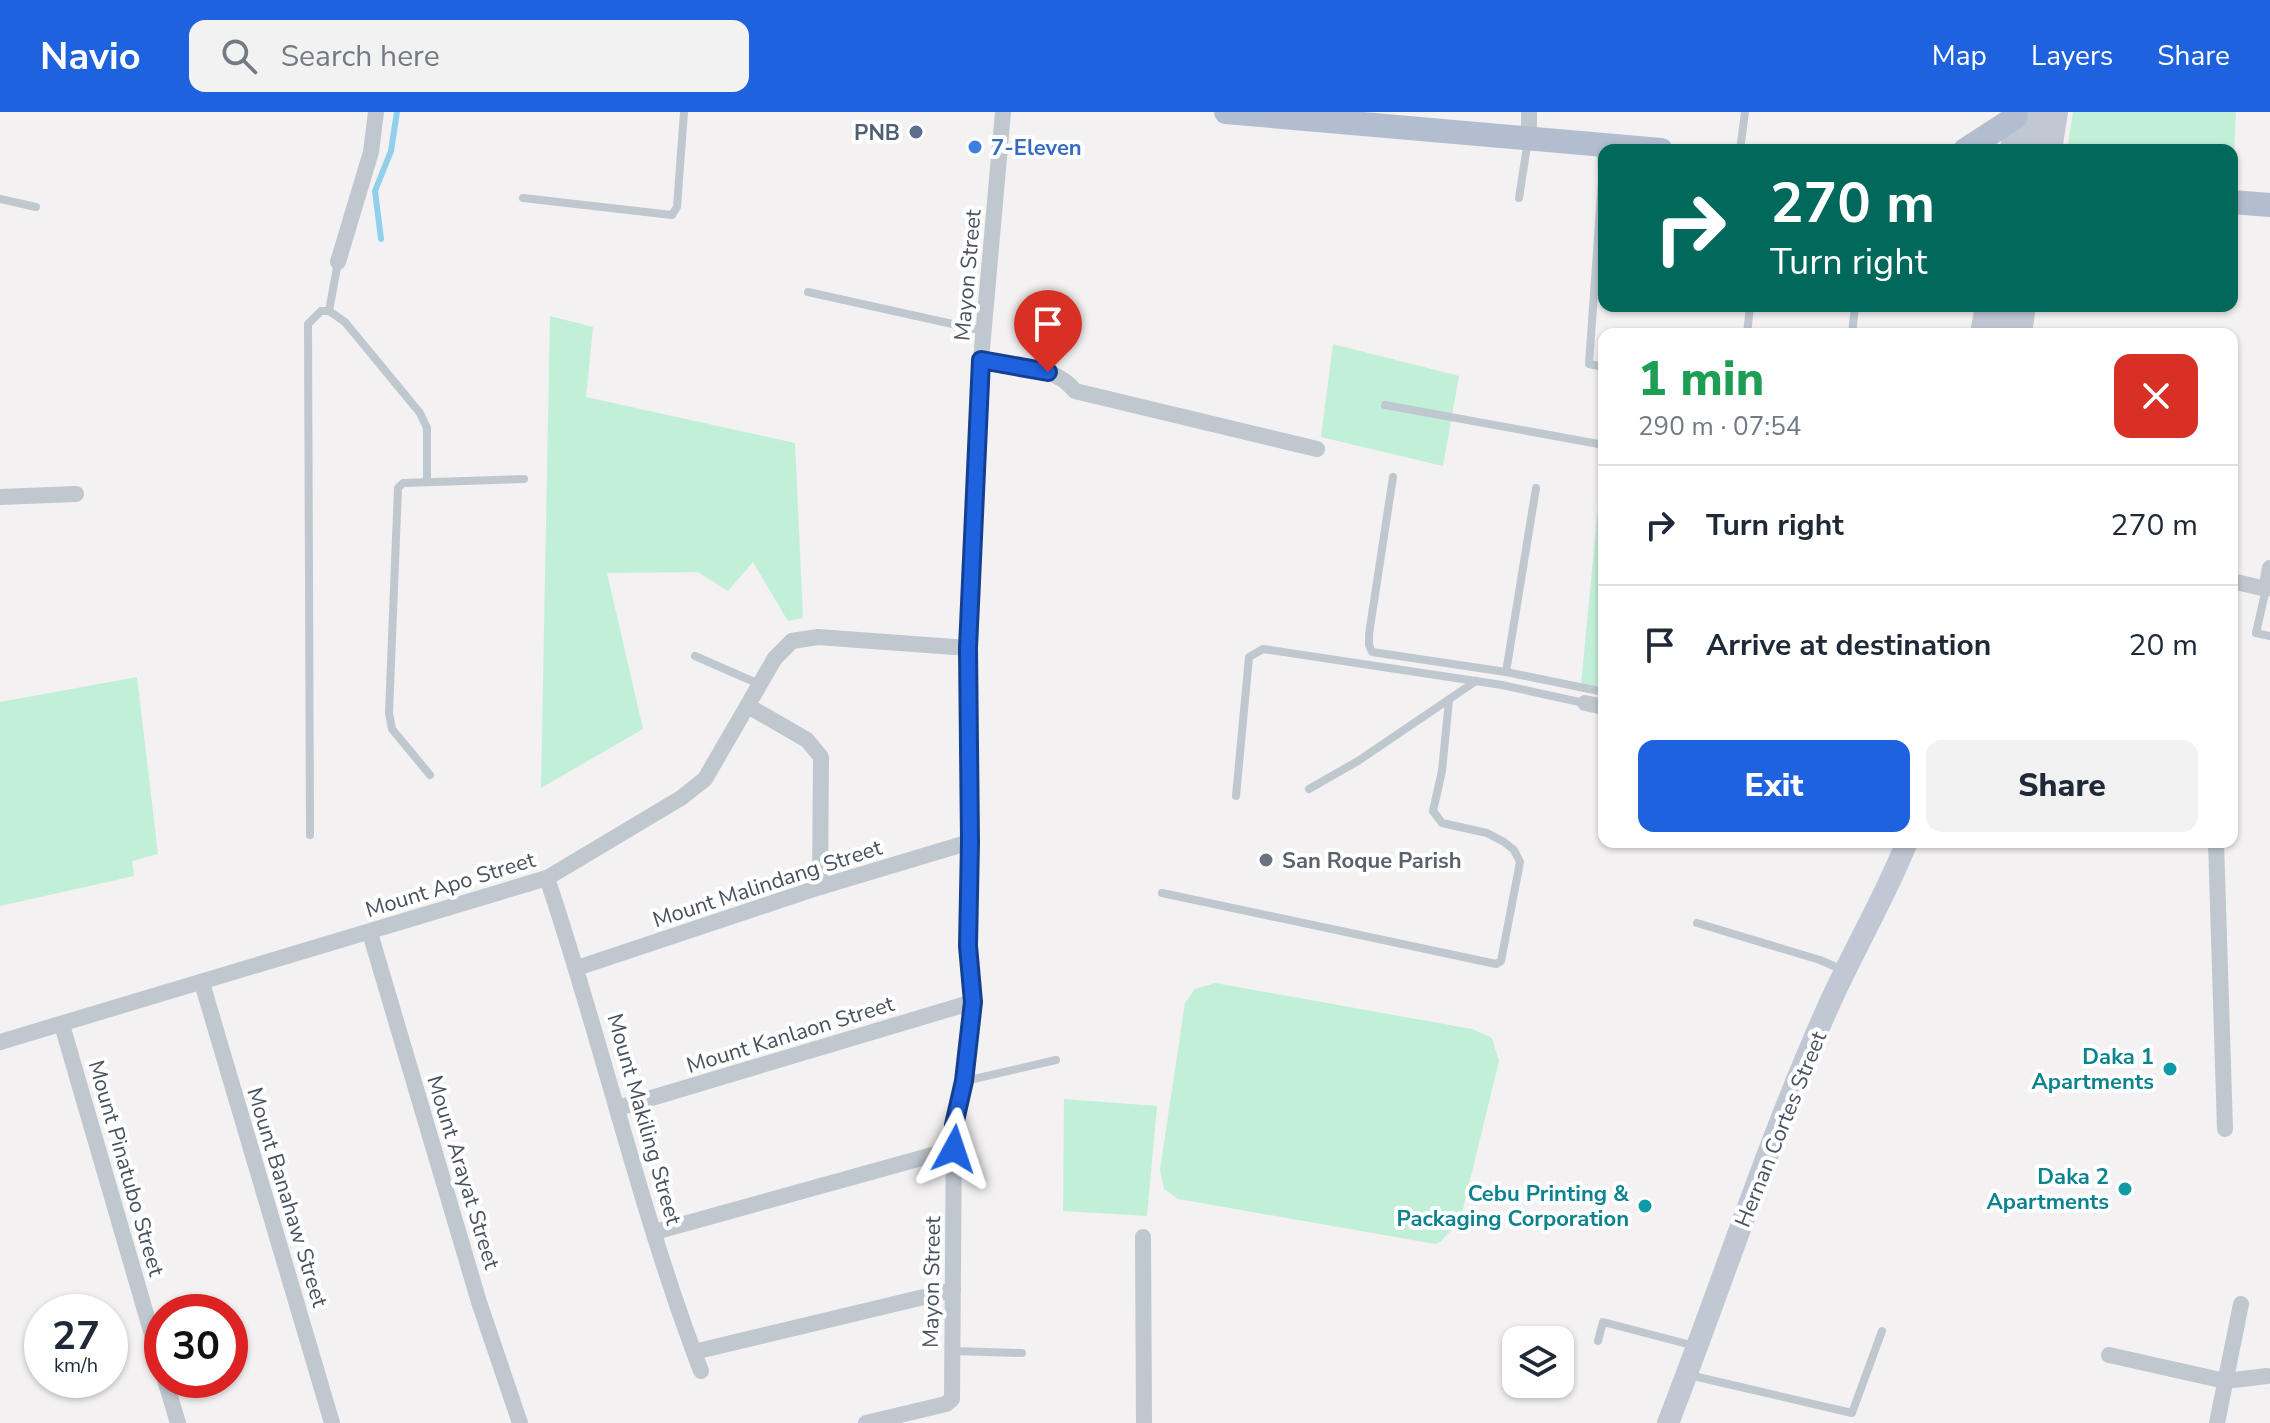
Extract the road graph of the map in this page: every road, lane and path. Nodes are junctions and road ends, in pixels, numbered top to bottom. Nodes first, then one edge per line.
1 (376, 112) edge
2 (684, 112) edge
3 (1003, 112) edge
4 (1234, 112) edge
5 (1529, 112) edge
6 (1745, 112) edge
7 (2057, 112) edge
8 (2023, 114) edge
9 (1305, 115) edge
10 (1529, 137) junction
11 (1741, 144) edge
12 (1976, 144) edge
13 (2013, 144) edge
14 (2030, 144) edge
15 (2052, 144) edge
16 (1598, 145) edge
17 (523, 198) dead end
18 (1519, 198) dead end
19 (0, 199) edge
20 (2238, 202) edge
21 (2270, 205) edge
22 (36, 207) dead end
23 (1598, 237) edge
24 (338, 262) joint
25 (808, 292) dead end
26 (329, 311) junction
27 (985, 331) junction
28 (981, 360) junction
29 (1598, 366) edge
30 (1385, 405) dead end
31 (1598, 444) edge
32 (1317, 449) dead end
33 (1393, 477) dead end
34 (524, 479) dead end
35 (427, 481) junction
36 (1536, 488) dead end
37 (76, 494) dead end
38 (0, 497) edge
39 (2270, 568) edge
40 (2238, 582) edge
41 (2268, 589) edge
42 (2270, 636) edge
43 (968, 648) junction
44 (695, 656) dead end
45 (1506, 672) junction
46 (1476, 681) junction
47 (759, 684) junction
48 (1598, 691) edge
49 (1449, 700) junction
50 (1585, 703) joint
51 (748, 706) junction
52 (1598, 706) edge
53 (430, 775) dead end
54 (1309, 789) dead end
55 (1236, 796) dead end
56 (310, 835) dead end
57 (970, 842) junction
58 (1905, 848) edge
59 (2216, 848) edge
60 (547, 878) junction
61 (820, 887) junction
62 (1162, 893) dead end
63 (1697, 923) dead end
64 (370, 933) junction
65 (577, 968) junction
66 (1846, 972) junction
67 (202, 983) junction
68 (973, 1002) junction
69 (62, 1025) junction
70 (0, 1042) edge
71 (1056, 1060) dead end
72 (964, 1081) junction
73 (618, 1108) junction
74 (2225, 1129) dead end
75 (954, 1149) junction
76 (655, 1232) junction
77 (1143, 1237) dead end
78 (953, 1290) junction
79 (2241, 1304) dead end
80 (144, 1307) edge
81 (1882, 1331) dead end
82 (1598, 1341) dead end
83 (1696, 1346) junction
84 (952, 1351) junction
85 (694, 1352) junction
86 (1022, 1353) dead end
87 (2109, 1355) dead end
88 (701, 1371) dead end
89 (1687, 1375) junction
90 (2267, 1376) dead end
91 (2225, 1381) junction
92 (170, 1398) edge
93 (1852, 1418) edge
94 (178, 1423) edge
95 (332, 1423) edge
96 (520, 1423) edge
97 (866, 1423) edge
98 (1144, 1423) edge
99 (1668, 1423) edge
100 (2217, 1423) edge

1 - 24 street
2 - 17 lane
3 - 27 street, Mayon Street
4 - 9 main road
5 - 10 street
6 - 11 lane
7 - 15 main road
8 - 12 main road
8 - 13 main road
8 - 14 main road
9 - 10 main road
10 - 16 main road
10 - 18 lane
19 - 22 lane
20 - 21 main road
23 - 29 lane
24 - 26 lane
25 - 27 lane
26 - 35 lane
26 - 56 lane
27 - 28 street, Mayon Street
28 - 32 street
28 - 43 street, Mayon Street
30 - 31 lane
33 - 45 lane
34 - 35 lane
35 - 53 lane
36 - 45 lane
37 - 38 street
39 - 41 street
40 - 41 street
41 - 42 lane
43 - 47 street, Mount Apo Street
43 - 57 street, Mayon Street
44 - 47 lane
45 - 48 lane
46 - 49 lane
46 - 50 lane
46 - 55 lane
47 - 51 street, Mount Apo Street
49 - 54 lane
49 - 62 lane
50 - 52 street
51 - 60 street, Mount Apo Street
51 - 61 street
57 - 61 street, Mount Malindang Street
57 - 68 street, Mayon Street
58 - 66 main road, Hernan Cortes Street
59 - 74 street
60 - 64 street, Mount Apo Street
60 - 65 street, Mount Makiling Street
61 - 65 street, Mount Malindang Street
63 - 66 lane
64 - 67 street, Mount Apo Street
64 - 96 street, Mount Arayat Street
65 - 73 street, Mount Makiling Street
66 - 83 main road, Hernan Cortes Street
67 - 69 street, Mount Apo Street
67 - 95 street, Mount Banahaw Street
68 - 72 street, Mayon Street
68 - 73 street, Mount Kanlaon Street
69 - 70 street, Mount Apo Street
69 - 80 street, Mount Pinatubo Street
71 - 72 lane
72 - 75 street, Mayon Street
73 - 76 street, Mount Makiling Street
75 - 76 street
75 - 78 street, Mayon Street
76 - 85 street, Mount Makiling Street
77 - 98 street
78 - 84 street, Mayon Street
78 - 85 street
79 - 91 street
81 - 93 lane
82 - 83 lane
83 - 89 main road, Hernan Cortes Street
84 - 86 lane
84 - 97 street, Mayon Street
85 - 88 street, Mount Makiling Street
87 - 91 street
89 - 93 lane
89 - 99 main road, Hernan Cortes Street
90 - 91 street
91 - 100 street
92 - 94 street

